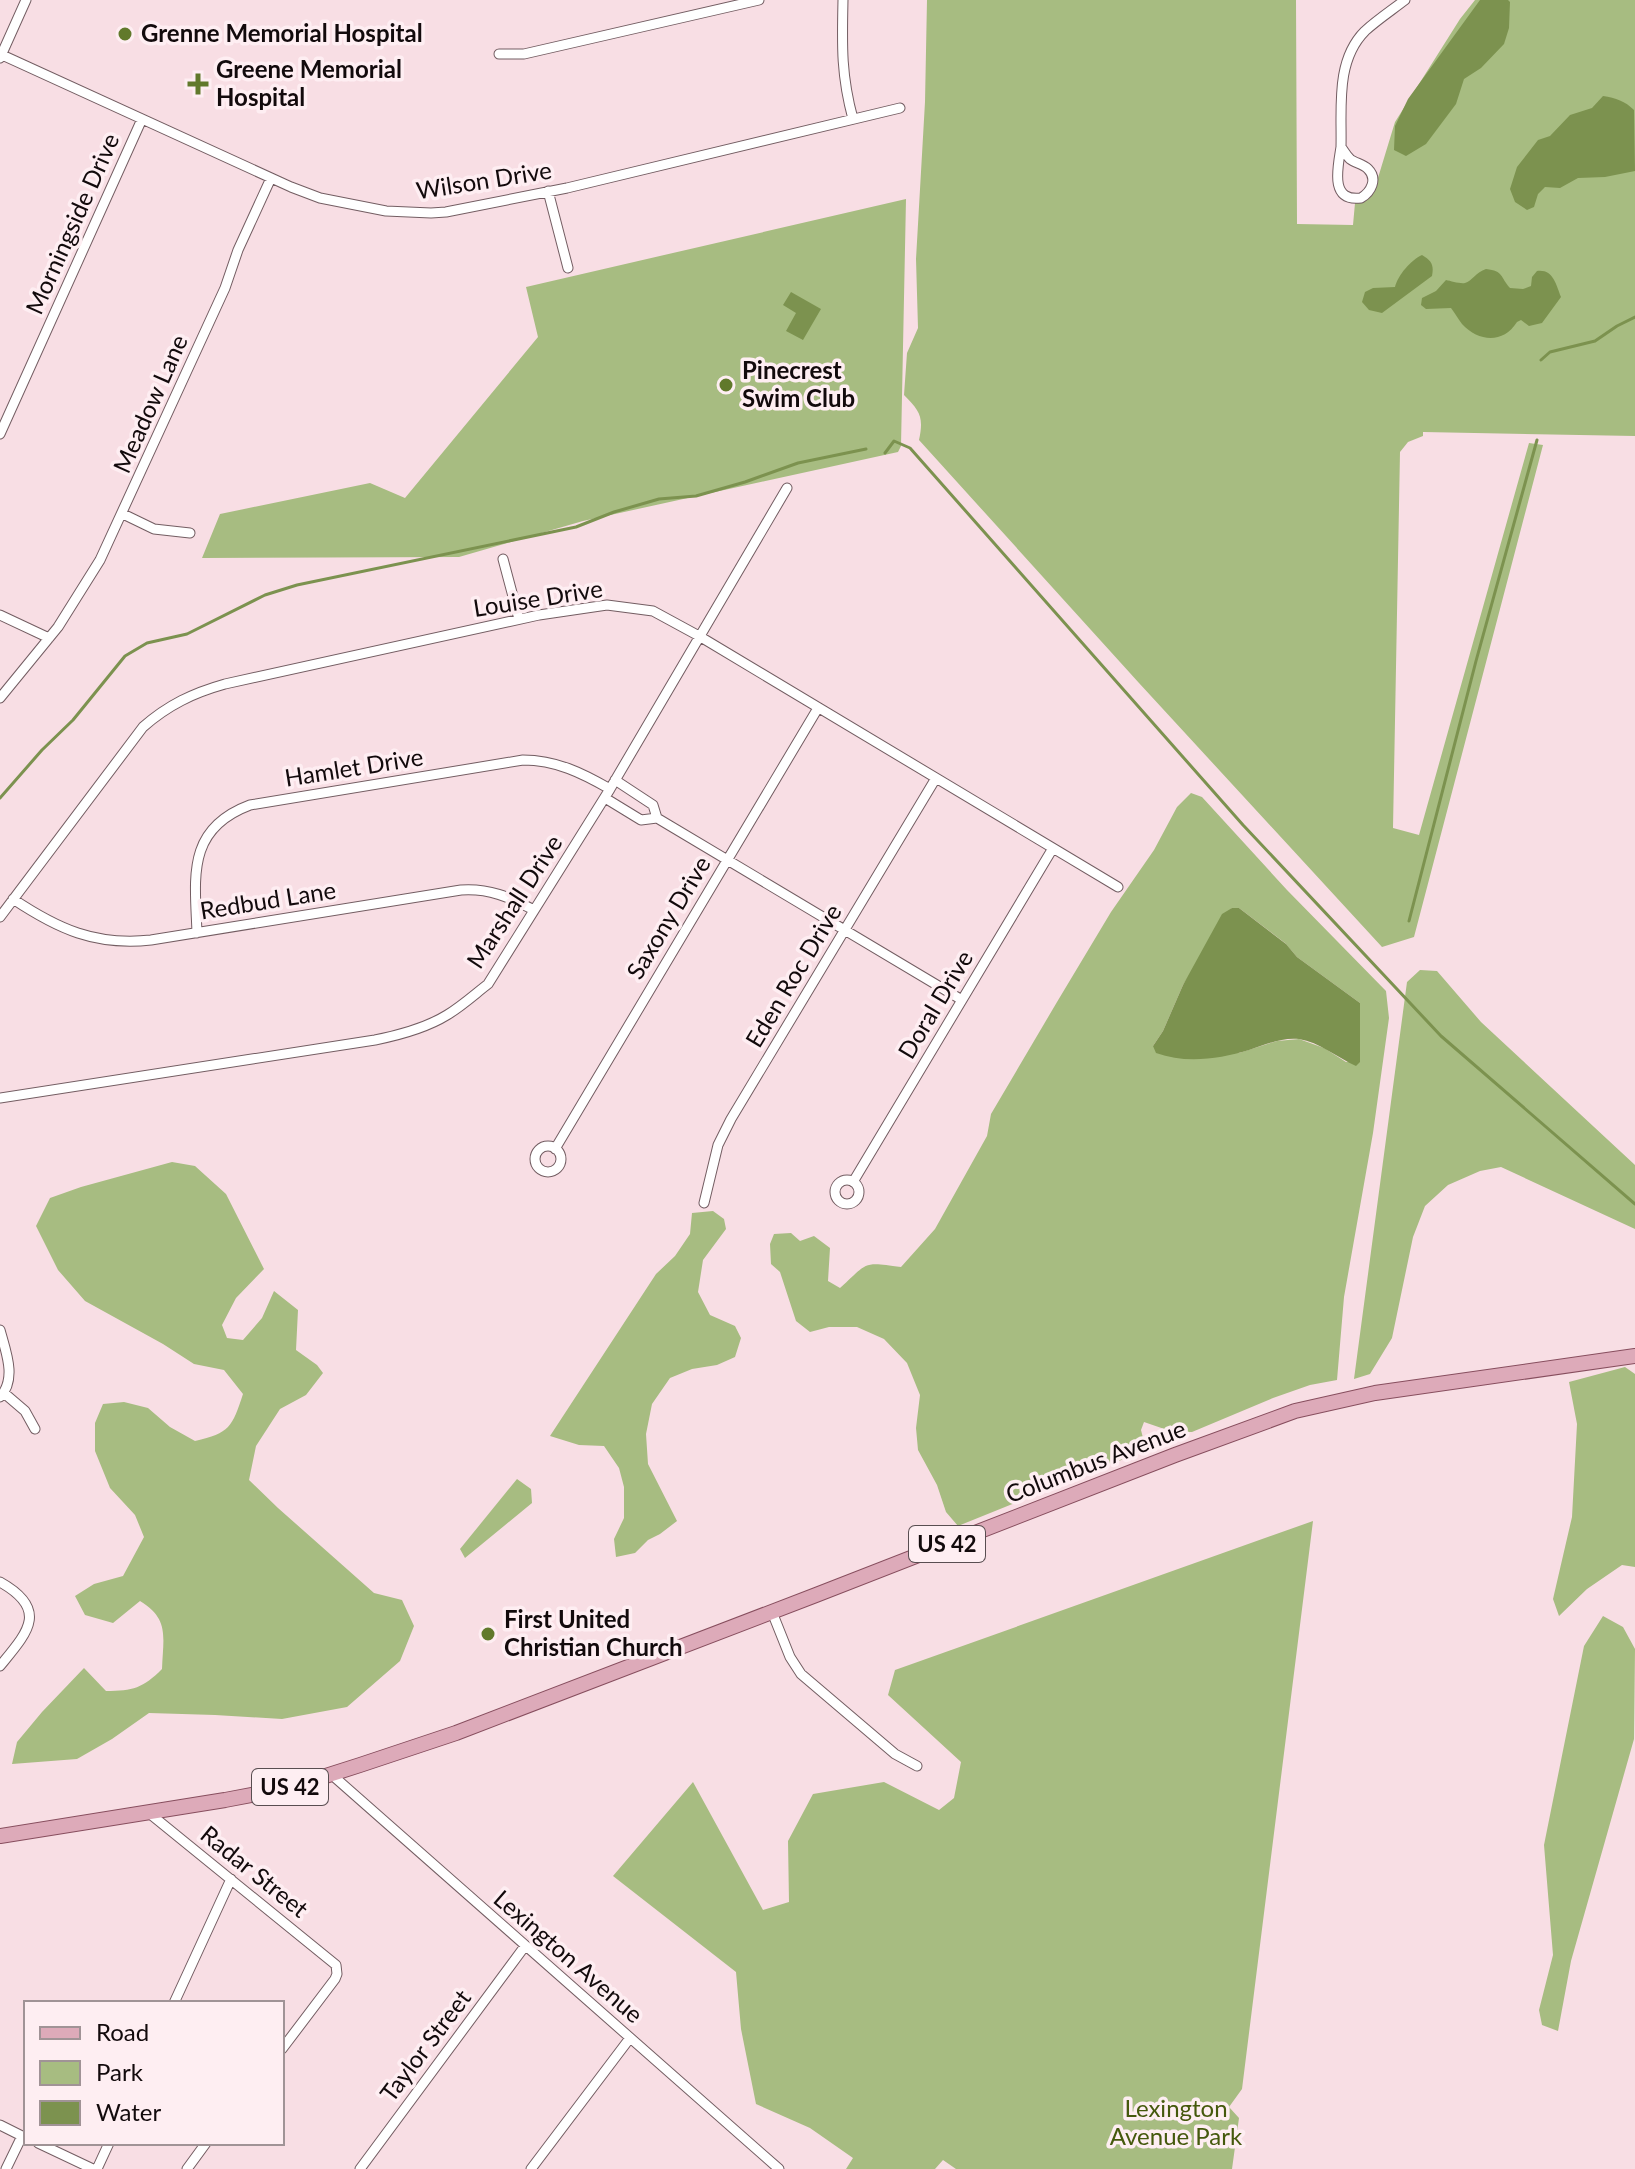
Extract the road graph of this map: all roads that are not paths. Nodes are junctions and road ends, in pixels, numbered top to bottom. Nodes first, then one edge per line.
1 (26, 0) edge
2 (759, 0) edge
3 (843, 0) edge
4 (1405, 0) edge
5 (720, 4) edge
6 (499, 54) dead end
7 (1, 56) edge
8 (900, 108) dead end
9 (142, 119) junction
10 (853, 119) junction
11 (1341, 147) junction
12 (271, 178) junction
13 (548, 191) junction
14 (568, 268) dead end
15 (0, 434) edge
16 (787, 488) dead end
17 (123, 514) junction
18 (190, 533) dead end
19 (503, 559) dead end
20 (0, 615) edge
21 (519, 619) junction
22 (699, 636) junction
23 (49, 638) junction
24 (0, 698) edge
25 (818, 708) junction
26 (936, 778) junction
27 (610, 789) junction
28 (657, 818) junction
29 (1053, 848) junction
30 (727, 860) junction
31 (1118, 887) dead end
32 (13, 899) junction
33 (534, 910) junction
34 (0, 917) edge
35 (845, 930) junction
36 (197, 933) junction
37 (962, 1000) junction
38 (0, 1098) edge
39 (555, 1149) dead end
40 (853, 1182) dead end
41 (704, 1203) dead end
42 (0, 1330) edge
43 (1635, 1356) edge
44 (2, 1395) edge
45 (35, 1429) dead end
46 (0, 1582) edge
47 (772, 1612) junction
48 (0, 1666) edge
49 (917, 1766) dead end
50 (331, 1774) junction
51 (149, 1813) junction
52 (0, 1836) edge
53 (231, 1879) junction
54 (525, 1946) junction
55 (175, 2001) edge
56 (630, 2038) junction
57 (284, 2046) edge
58 (0, 2125) edge
59 (24, 2137) edge
60 (42, 2145) edge
61 (108, 2145) edge
62 (205, 2145) edge
63 (6, 2169) edge
64 (95, 2169) edge
65 (187, 2169) edge
66 (360, 2169) edge
67 (531, 2169) edge
68 (779, 2169) edge

1 - 7 street
2 - 5 street
3 - 10 street
4 - 11 street
5 - 6 street
7 - 9 street, Wilson Drive
8 - 10 street, Wilson Drive
9 - 12 street, Wilson Drive
9 - 15 street, Morningside Drive
10 - 13 street, Wilson Drive
11 - 11 street
12 - 13 street, Wilson Drive
12 - 17 street, Meadow Lane
13 - 14 street
16 - 22 street, Marshall Drive
17 - 18 street
17 - 23 street, Meadow Lane
19 - 21 street
20 - 23 street
21 - 22 street, Louise Drive
21 - 32 street, Louise Drive
22 - 25 street, Louise Drive
22 - 27 street, Marshall Drive
23 - 24 street, Meadow Lane
25 - 26 street, Louise Drive
25 - 30 street, Saxony Drive
26 - 29 street, Louise Drive
26 - 35 street, Eden Roc Drive
27 - 28 street, Hamlet Drive
27 - 28 street, Hamlet Drive
27 - 33 street, Marshall Drive
27 - 36 street, Hamlet Drive
28 - 30 street, Hamlet Drive
29 - 31 street, Louise Drive
29 - 37 street, Doral Drive
30 - 35 street, Hamlet Drive
30 - 39 street, Saxony Drive
32 - 34 street, Louise Drive
32 - 36 street, Redbud Lane
33 - 36 street, Redbud Lane
33 - 38 street, Marshall Drive
35 - 37 street, Hamlet Drive
35 - 41 street, Eden Roc Drive
37 - 40 street, Doral Drive
42 - 44 street
43 - 47 main road, Columbus Avenue / US 42
44 - 45 street
46 - 48 street
47 - 49 street
47 - 50 main road, Columbus Avenue / US 42
50 - 51 main road, US 42
50 - 54 street, Lexington Avenue
51 - 52 main road, US 42
51 - 53 street, Radar Street
53 - 55 street
53 - 57 street, Radar Street
54 - 56 street, Lexington Avenue
54 - 66 street, Taylor Street
56 - 67 street
56 - 68 street, Lexington Avenue
58 - 59 street
59 - 63 street
60 - 64 street
61 - 64 street
62 - 65 street

